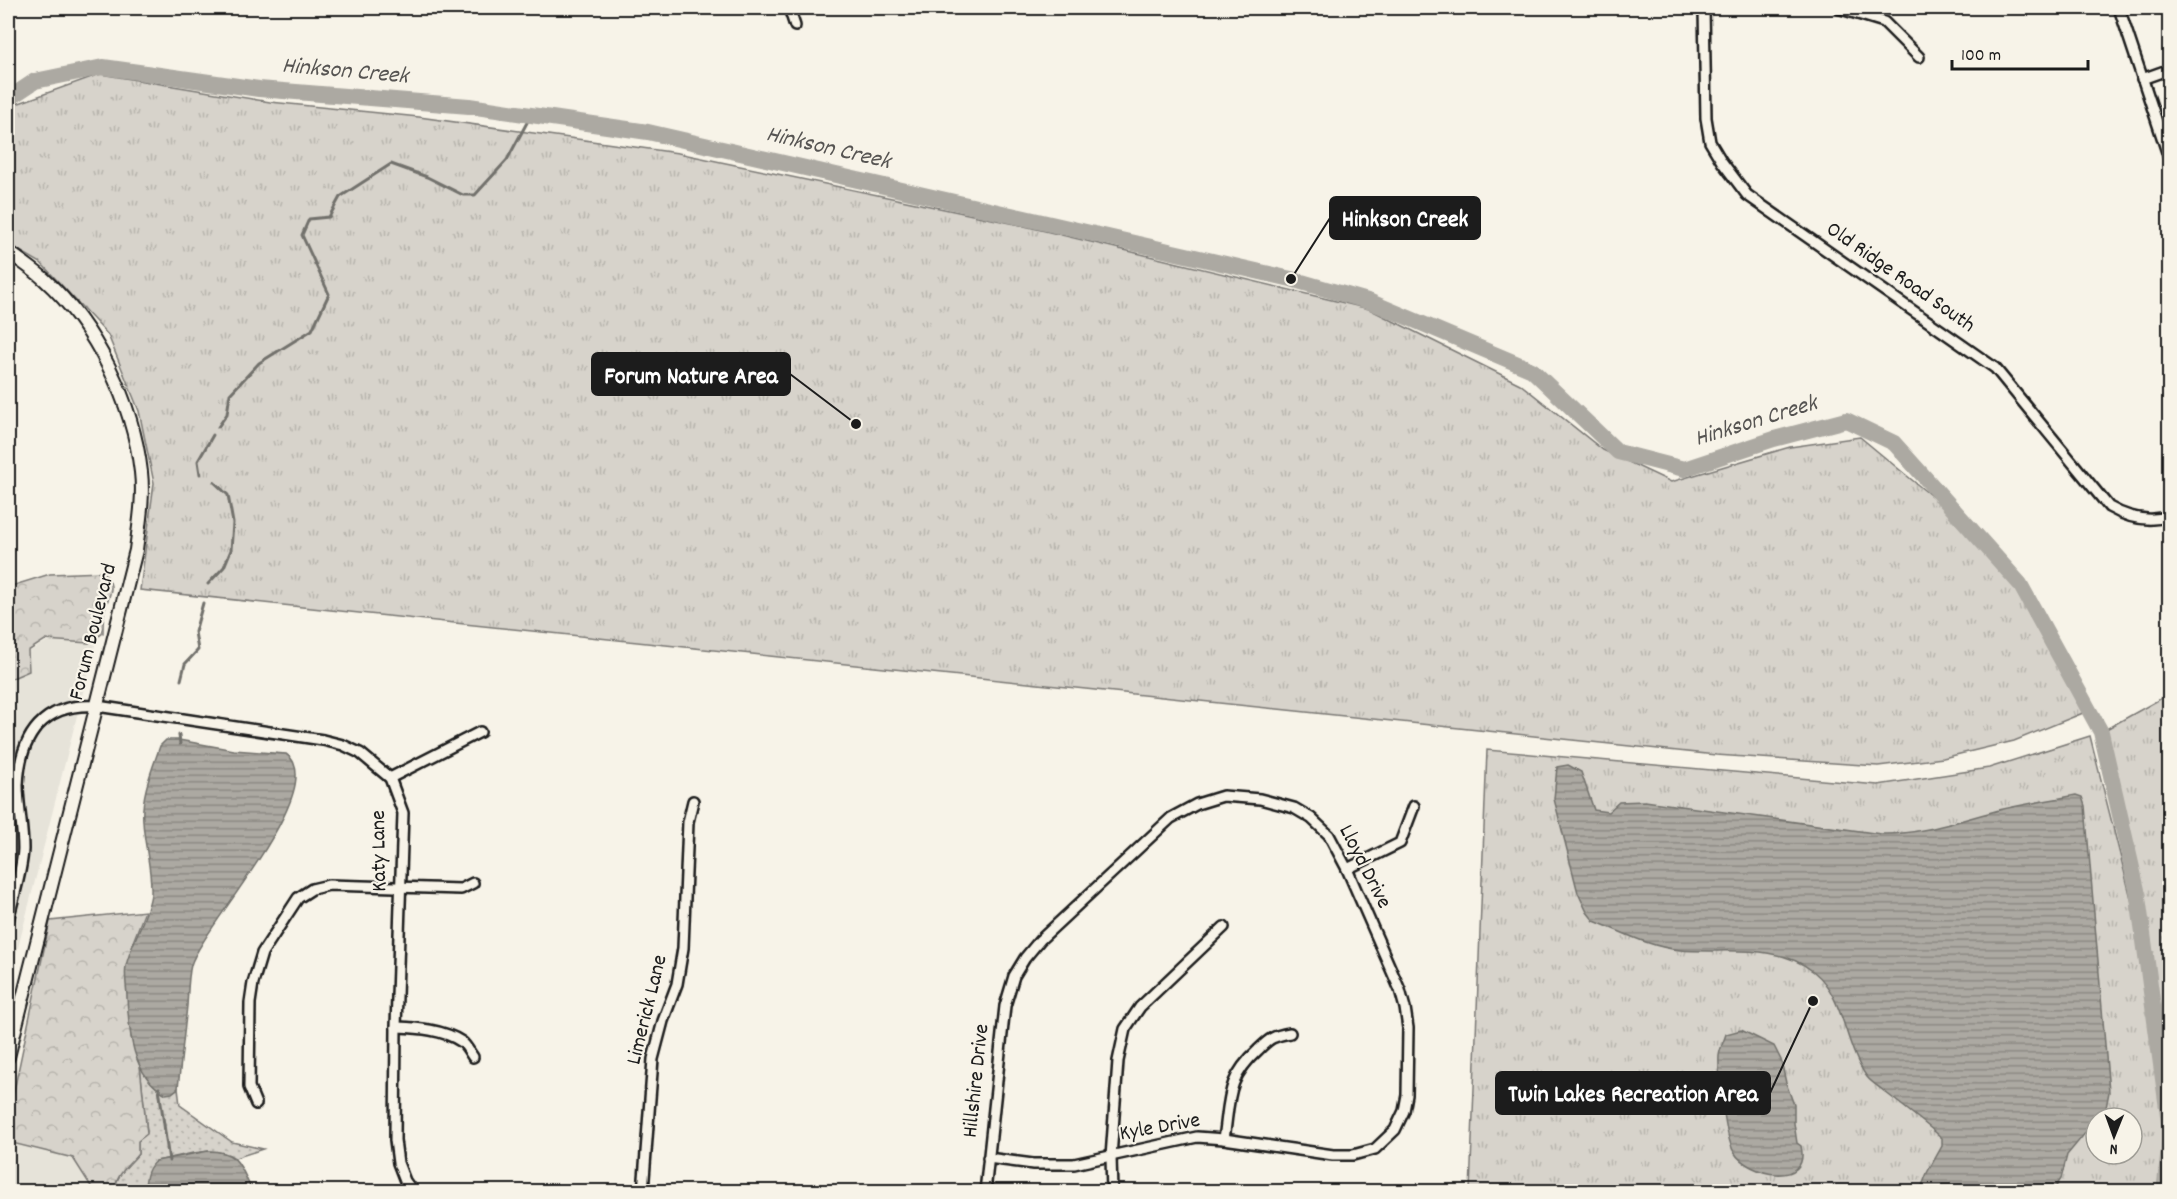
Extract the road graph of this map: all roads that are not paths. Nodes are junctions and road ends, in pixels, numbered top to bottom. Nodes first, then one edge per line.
1 (789, 8) edge
2 (1704, 8) edge
3 (1838, 8) edge
4 (2119, 8) edge
5 (795, 26) dead end
6 (1919, 57) dead end
7 (2169, 69) edge
8 (2142, 79) junction
9 (2169, 160) edge
10 (8, 251) edge
11 (2169, 516) edge
12 (96, 706) junction
13 (480, 732) dead end
14 (390, 778) junction
15 (693, 801) dead end
16 (1414, 806) dead end
17 (1347, 869) junction
18 (473, 883) dead end
19 (401, 886) junction
20 (8, 921) edge
21 (1224, 927) dead end
22 (1014, 976) joint
23 (396, 1028) junction
24 (1290, 1033) dead end
25 (473, 1057) dead end
26 (8, 1058) edge
27 (256, 1104) dead end
28 (1224, 1139) junction
29 (1374, 1149) joint
30 (1111, 1156) junction
31 (988, 1158) junction
32 (413, 1191) edge
33 (643, 1191) edge
34 (985, 1191) edge
35 (1112, 1191) edge

1 - 5 street
2 - 11 street, Old Ridge Road South
3 - 6 street
4 - 8 street
7 - 8 street
8 - 9 street
10 - 12 street, Forum Boulevard
12 - 14 street, Katy Lane
12 - 20 street, Katy Lane
12 - 26 street, Forum Boulevard
13 - 14 street
14 - 19 street, Katy Lane
15 - 33 street, Limerick Lane
16 - 17 street
17 - 22 street, Lloyd Drive
17 - 29 street, Lloyd Drive
18 - 19 street
19 - 23 street, Katy Lane
19 - 27 street
21 - 30 street
22 - 31 street, Hillshire Drive
23 - 25 street
23 - 32 street, Katy Lane
24 - 28 street
28 - 29 street, Kyle Drive
28 - 30 street, Kyle Drive
30 - 31 street, Kyle Drive
30 - 35 street
31 - 34 street, Hillshire Drive

